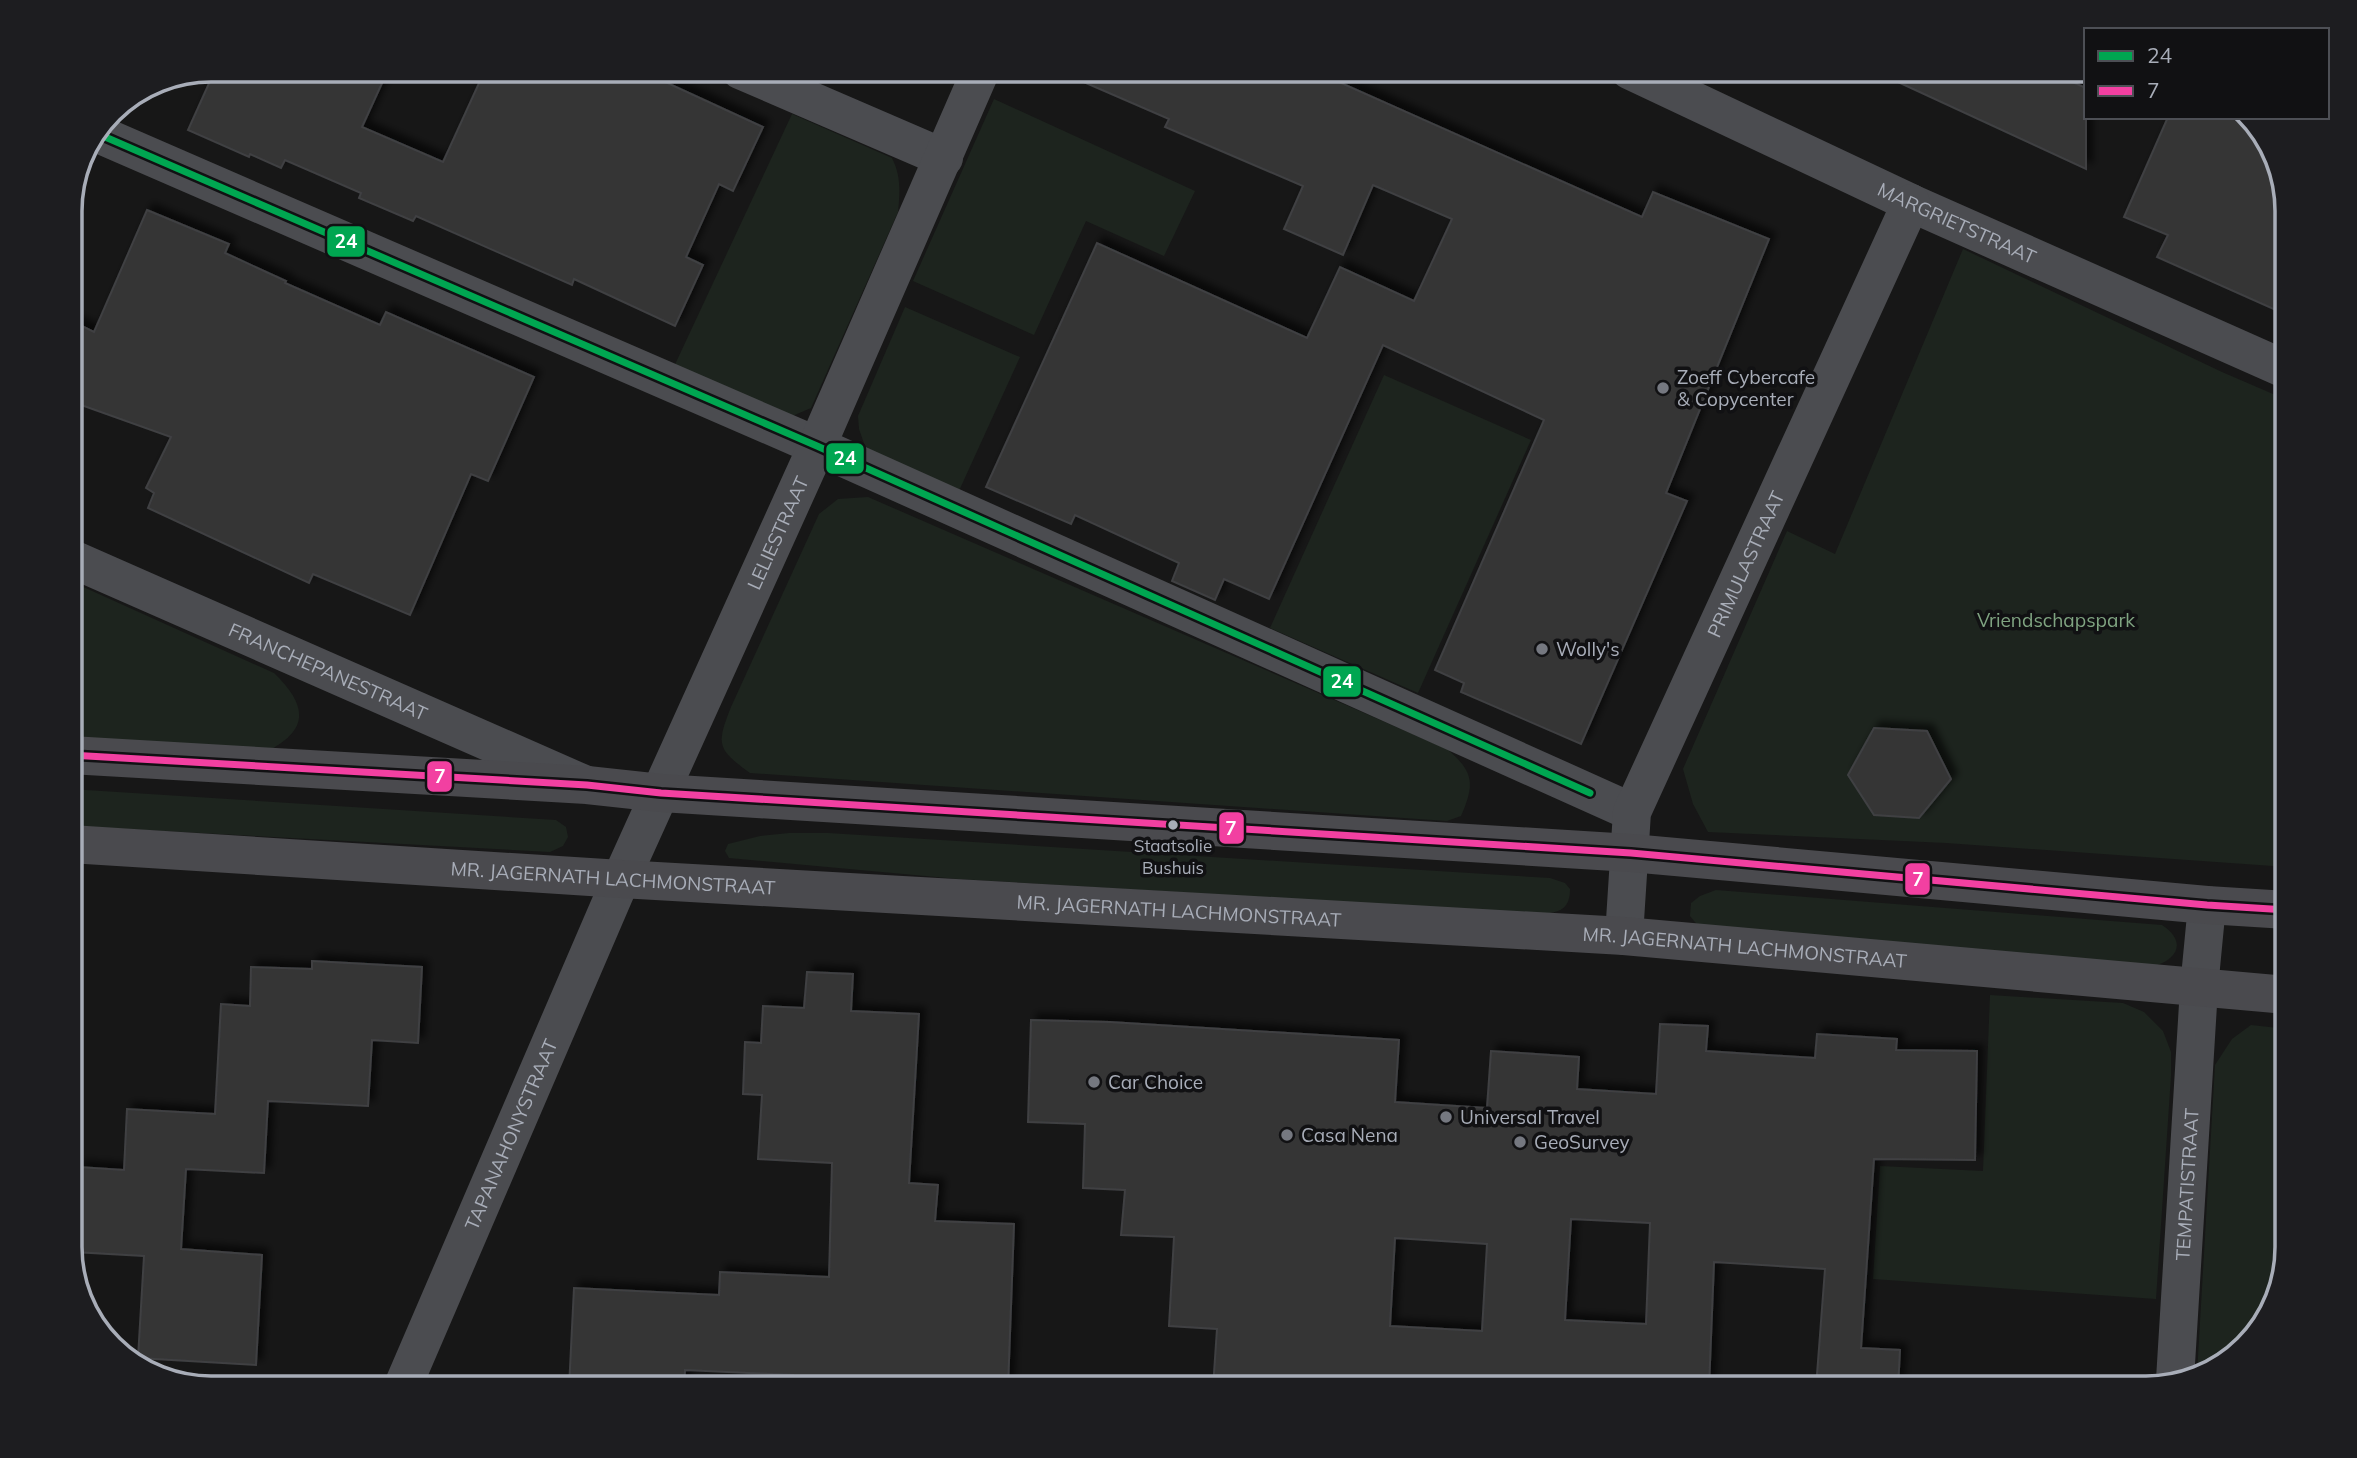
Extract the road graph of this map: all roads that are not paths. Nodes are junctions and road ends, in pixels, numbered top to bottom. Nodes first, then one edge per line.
1 (768, 82) edge
2 (976, 82) edge
3 (1654, 82) edge
4 (106, 137) edge
5 (944, 158) junction
6 (1910, 203) junction
7 (2274, 363) edge
8 (817, 446) junction
9 (83, 564) edge
10 (83, 756) edge
11 (587, 785) junction
12 (661, 793) junction
13 (1632, 812) junction
14 (83, 845) edge
15 (1631, 853) junction
16 (621, 879) junction
17 (2207, 905) junction
18 (2275, 908) edge
19 (1624, 936) junction
20 (2199, 988) junction
21 (2275, 994) edge
22 (2176, 1372) edge
23 (407, 1376) edge

1 - 5 street
2 - 5 street, LELIESTRAAT
3 - 6 street, MARGRIETSTRAAT
4 - 8 street
5 - 8 street, LELIESTRAAT
6 - 7 street, MARGRIETSTRAAT
6 - 13 street, PRIMULASTRAAT
8 - 12 street, LELIESTRAAT
8 - 13 street
9 - 11 street, FRANCHEPANESTRAAT
10 - 11 main road
11 - 12 main road
12 - 15 main road
12 - 16 street, LELIESTRAAT
13 - 15 street, PRIMULASTRAAT
14 - 16 main road, MR. JAGERNATH LACHMONSTRAAT
15 - 17 main road
15 - 19 street, PRIMULASTRAAT
16 - 19 main road, MR. JAGERNATH LACHMONSTRAAT
16 - 23 street, TAPANAHONYSTRAAT
17 - 18 main road
17 - 20 street, TEMPATISTRAAT
19 - 20 main road, MR. JAGERNATH LACHMONSTRAAT
20 - 21 main road, MR. JAGERNATH LACHMONSTRAAT
20 - 22 street, TEMPATISTRAAT

